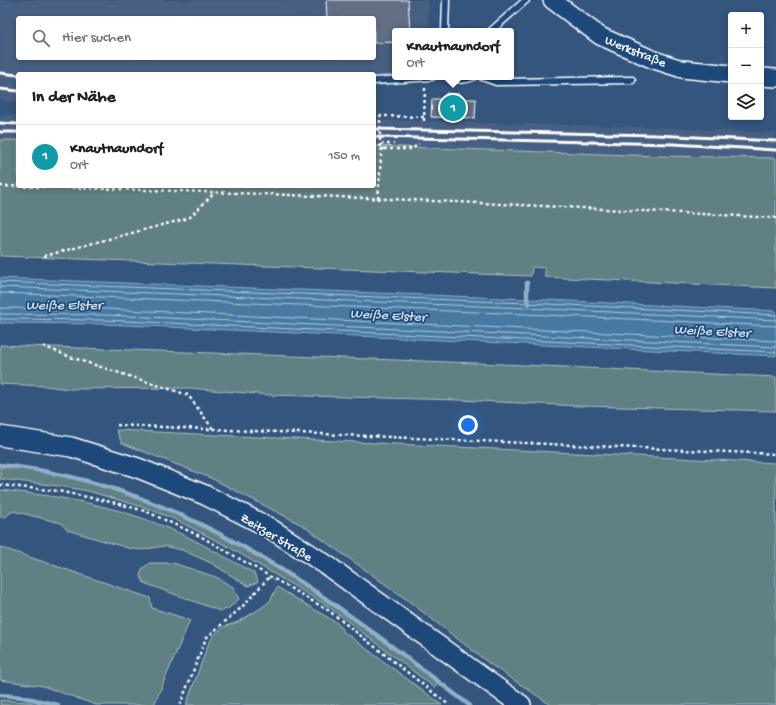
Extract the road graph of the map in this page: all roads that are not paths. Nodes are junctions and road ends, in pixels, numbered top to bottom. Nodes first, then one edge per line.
1 (446, 0) edge
2 (526, 0) edge
3 (552, 0) edge
4 (445, 28) edge
5 (495, 28) edge
6 (728, 74) edge
7 (764, 77) edge
8 (776, 78) edge
9 (392, 80) edge
10 (490, 80) edge
11 (632, 80) dead end
12 (376, 81) edge
13 (0, 436) edge
14 (521, 705) edge

1 - 4 lane
2 - 5 lane
3 - 6 main road, Werkstraße
7 - 8 main road
9 - 12 lane
10 - 11 lane
13 - 14 main road, Zeitzer Straße

